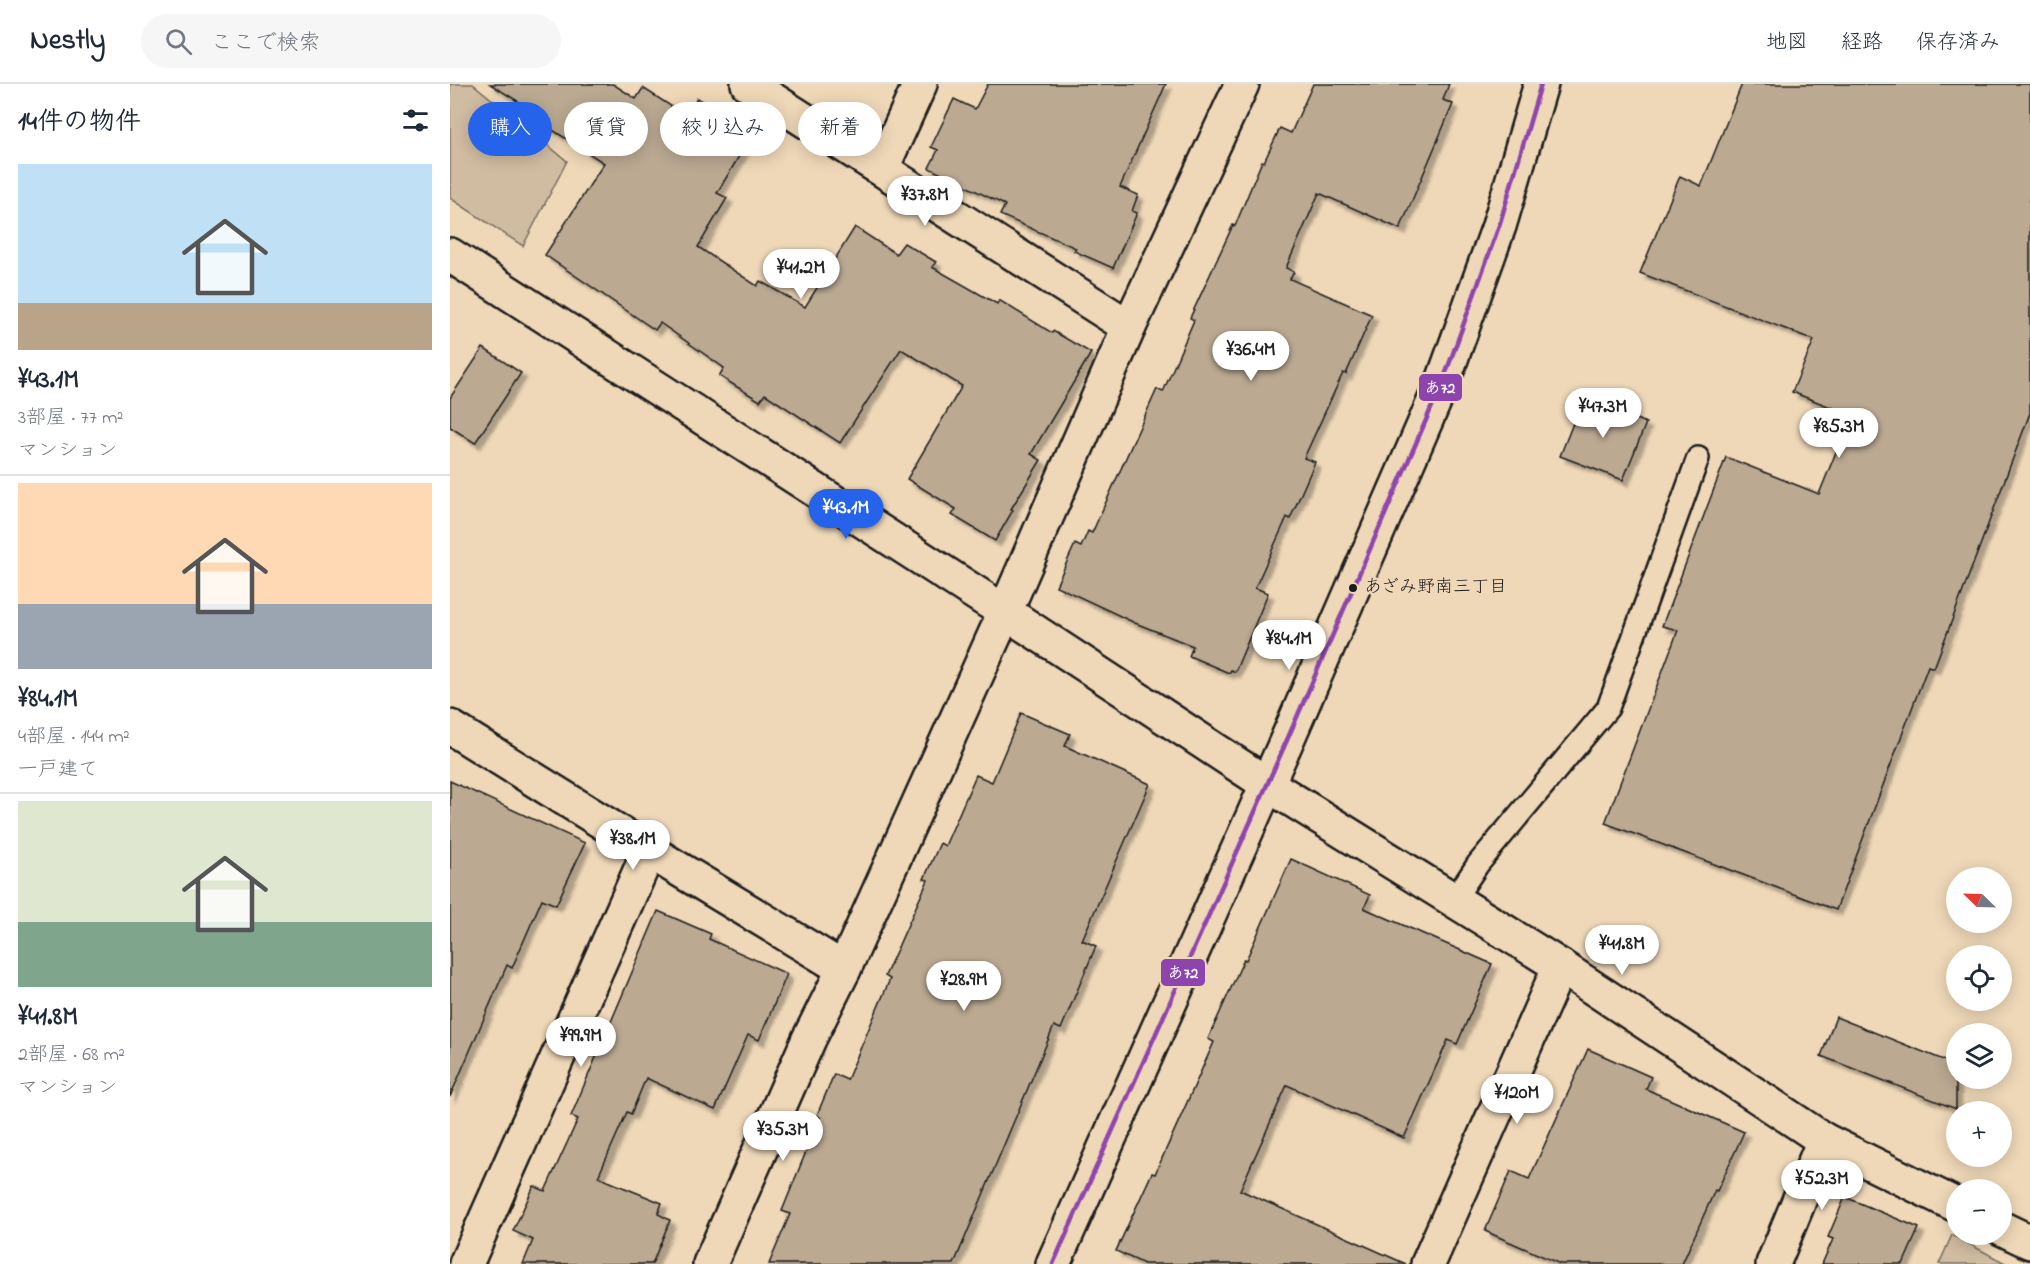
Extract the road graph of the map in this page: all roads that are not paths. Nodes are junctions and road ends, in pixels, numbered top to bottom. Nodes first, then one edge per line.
1 (748, 84) edge
2 (920, 84) edge
3 (1242, 84) edge
4 (1541, 84) edge
5 (882, 168) junction
6 (450, 255) edge
7 (1129, 327) junction
8 (1698, 458) dead end
9 (1005, 612) junction
10 (450, 727) edge
11 (1267, 784) junction
12 (649, 851) junction
13 (1454, 900) junction
14 (1560, 966) junction
15 (844, 969) junction
16 (1824, 1140) junction
17 (1946, 1200) edge
18 (2012, 1233) edge
19 (2030, 1242) edge
20 (466, 1264) edge
21 (710, 1264) edge
22 (1053, 1264) edge
23 (1428, 1264) edge
24 (1773, 1264) edge

1 - 5 street
2 - 5 street
3 - 7 street
4 - 11 street
5 - 7 street
6 - 9 street
7 - 9 street
8 - 13 lane
9 - 11 street
9 - 15 street
10 - 12 street
11 - 13 street
11 - 22 street
12 - 15 street
12 - 20 street
13 - 14 street
14 - 16 street
14 - 23 street
15 - 21 street
16 - 17 street
16 - 24 street
18 - 19 street

